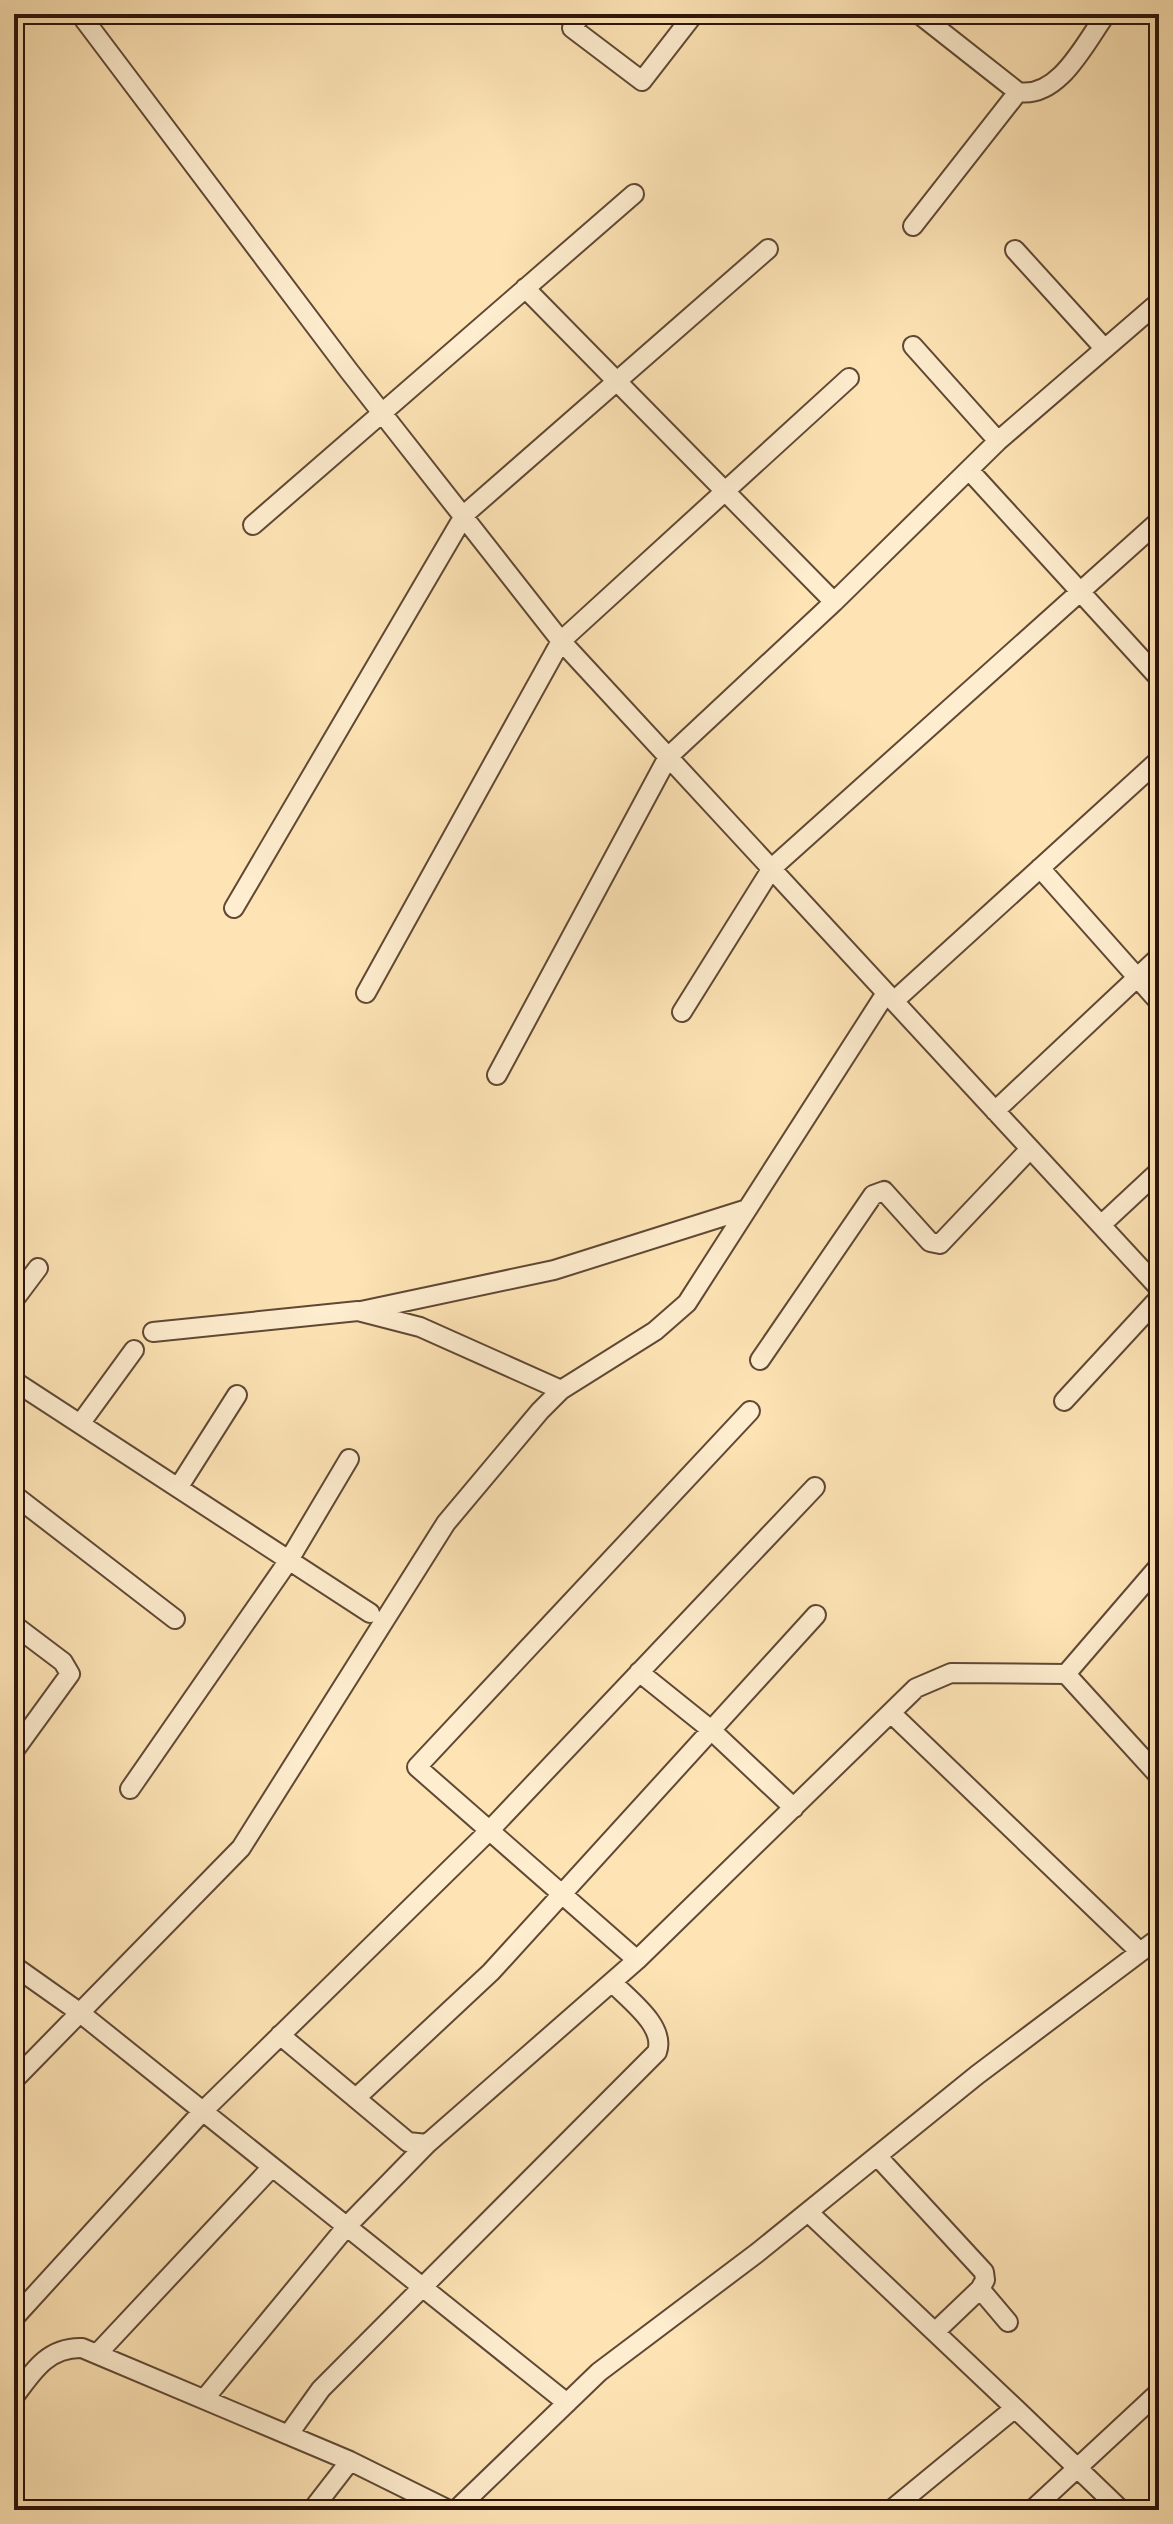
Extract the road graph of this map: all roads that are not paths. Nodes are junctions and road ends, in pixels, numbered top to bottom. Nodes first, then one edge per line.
1 (80, 14) edge
2 (582, 14) edge
3 (694, 14) edge
4 (919, 14) edge
5 (1106, 14) edge
6 (1018, 92) junction
7 (634, 194) dead end
8 (913, 226) dead end
9 (768, 249) dead end
10 (1015, 250) dead end
11 (525, 288) junction
12 (1159, 302) edge
13 (913, 346) dead end
14 (1104, 348) junction
15 (849, 378) dead end
16 (615, 382) junction
17 (381, 411) junction
18 (998, 441) junction
19 (969, 470) junction
20 (725, 493) junction
21 (465, 514) junction
22 (1159, 521) edge
23 (253, 525) dead end
24 (1080, 593) junction
25 (834, 602) junction
26 (561, 641) junction
27 (1159, 678) edge
28 (668, 757) junction
29 (1159, 760) edge
30 (772, 868) junction
31 (1040, 868) junction
32 (234, 908) dead end
33 (1159, 957) edge
34 (1137, 978) junction
35 (366, 993) dead end
36 (890, 997) junction
37 (1159, 1002) edge
38 (682, 1012) dead end
39 (497, 1075) dead end
40 (995, 1111) junction
41 (1030, 1149) junction
42 (1159, 1171) edge
43 (744, 1210) junction
44 (1101, 1225) junction
45 (38, 1268) dead end
46 (1159, 1288) edge
47 (1159, 1298) edge
48 (14, 1300) edge
49 (358, 1311) junction
50 (153, 1332) dead end
51 (134, 1350) dead end
52 (760, 1360) dead end
53 (14, 1381) edge
54 (561, 1390) junction
55 (237, 1395) dead end
56 (1064, 1401) dead end
57 (750, 1411) dead end
58 (80, 1424) junction
59 (349, 1459) dead end
60 (815, 1487) dead end
61 (178, 1488) junction
62 (14, 1495) edge
63 (289, 1560) junction
64 (1155, 1579) edge
65 (370, 1613) dead end
66 (816, 1615) dead end
67 (175, 1619) dead end
68 (14, 1625) edge
69 (639, 1672) junction
70 (1066, 1674) junction
71 (891, 1713) junction
72 (710, 1729) junction
73 (14, 1751) edge
74 (1159, 1776) edge
75 (130, 1789) dead end
76 (794, 1808) junction
77 (489, 1831) junction
78 (563, 1893) junction
79 (1159, 1938) edge
80 (1139, 1951) junction
81 (637, 1960) junction
82 (14, 1966) edge
83 (612, 1982) junction
84 (79, 2012) junction
85 (280, 2035) junction
86 (14, 2080) edge
87 (356, 2098) junction
88 (202, 2112) junction
89 (427, 2144) junction
90 (878, 2157) junction
91 (272, 2167) junction
92 (808, 2212) junction
93 (347, 2226) junction
94 (423, 2285) junction
95 (980, 2289) junction
96 (14, 2318) edge
97 (1008, 2322) dead end
98 (936, 2331) junction
99 (97, 2354) junction
100 (1159, 2392) edge
101 (14, 2397) edge
102 (205, 2398) junction
103 (567, 2403) junction
104 (1015, 2408) junction
105 (288, 2435) junction
106 (350, 2461) junction
107 (1076, 2470) junction
108 (312, 2510) edge
109 (449, 2510) edge
110 (456, 2510) edge
111 (891, 2510) edge
112 (1032, 2510) edge
113 (1121, 2510) edge

1 - 17 street
2 - 3 street
4 - 6 street
5 - 6 street
6 - 8 street
7 - 11 street
9 - 16 street
10 - 14 street
11 - 16 street
11 - 17 street
12 - 14 street
13 - 18 street
14 - 18 street
15 - 20 street
16 - 20 street
16 - 21 street
17 - 21 street
17 - 23 street
18 - 19 street
19 - 24 street
19 - 25 street
20 - 25 street
20 - 26 street
21 - 26 street
21 - 32 street
22 - 24 street
24 - 27 street
24 - 30 street
25 - 28 street
26 - 28 street
26 - 35 street
28 - 30 street
28 - 39 street
29 - 31 street
30 - 36 street
30 - 38 street
31 - 34 street
31 - 36 street
33 - 34 street
34 - 37 street
34 - 40 street
36 - 40 street
36 - 43 street
40 - 41 street
41 - 44 street
41 - 52 street
42 - 44 street
43 - 49 street
43 - 54 street
44 - 46 street
45 - 48 street
47 - 56 street
49 - 50 street
49 - 54 street
51 - 58 street
53 - 58 street
54 - 84 street
55 - 61 street
57 - 77 street
58 - 61 street
59 - 63 street
60 - 69 street
61 - 63 street
62 - 67 street
63 - 65 street
63 - 75 street
64 - 70 street
66 - 72 street
68 - 73 street
69 - 72 street
69 - 77 street
70 - 71 street
70 - 74 street
71 - 76 street
71 - 80 street
72 - 76 street
72 - 78 street
76 - 81 street
77 - 78 street
77 - 85 street
78 - 81 street
78 - 87 street
79 - 80 street
80 - 90 street
81 - 83 street
82 - 84 street
83 - 89 street
83 - 94 street
84 - 86 street
84 - 88 street
85 - 87 street
85 - 88 street
87 - 89 street
88 - 91 street
88 - 96 street
89 - 93 street
90 - 92 street
90 - 95 street
91 - 93 street
91 - 99 street
92 - 98 street
92 - 103 street
93 - 94 street
93 - 102 street
94 - 103 street
94 - 105 street
95 - 97 street
95 - 98 street
98 - 104 street
99 - 101 street
99 - 102 street
100 - 107 street
102 - 105 street
103 - 110 street
104 - 107 street
104 - 111 street
105 - 106 street
106 - 108 street
106 - 109 street
107 - 112 street
107 - 113 street

